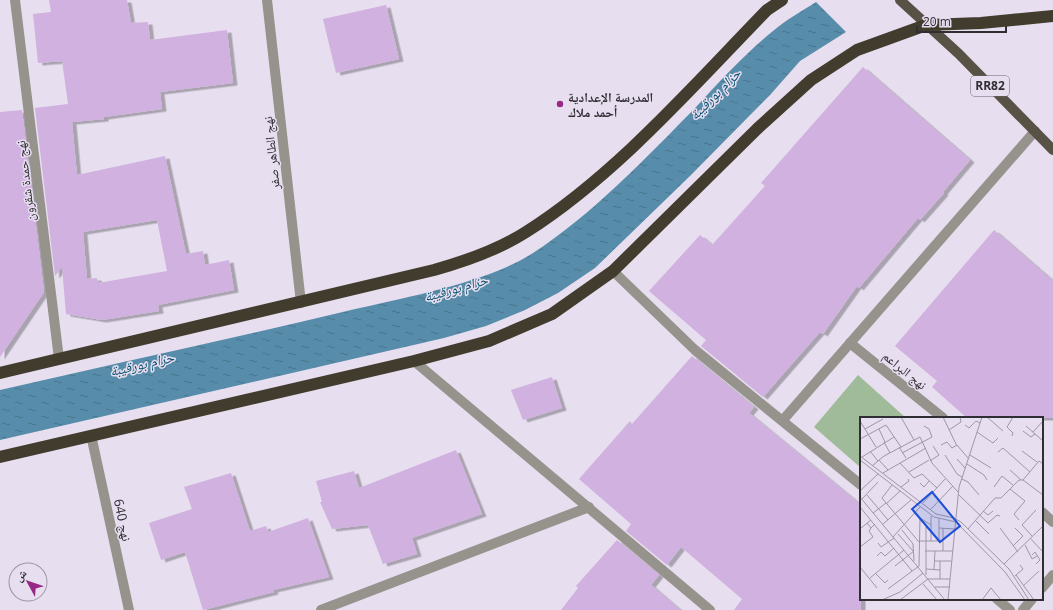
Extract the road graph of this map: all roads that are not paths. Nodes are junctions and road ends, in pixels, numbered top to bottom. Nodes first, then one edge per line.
1 (16, 0) edge
2 (267, 0) edge
3 (782, 0) edge
4 (900, 0) edge
5 (769, 5) edge
6 (1053, 16) edge
7 (926, 25) junction
8 (1035, 131) junction
9 (1053, 150) edge
10 (613, 271) junction
11 (301, 303) junction
12 (850, 343) junction
13 (59, 359) junction
14 (414, 361) junction
15 (0, 373) edge
16 (942, 417) edge
17 (783, 420) junction
18 (91, 435) junction
19 (0, 457) edge
20 (860, 484) edge
21 (589, 507) junction
22 (1043, 513) edge
23 (1053, 522) edge
24 (1053, 575) edge
25 (1043, 587) edge
26 (998, 600) edge
27 (1031, 600) edge
28 (130, 610) edge
29 (321, 610) edge
30 (710, 610) edge
31 (1010, 610) edge
32 (1023, 610) edge

1 - 13 street, نهج حمدة شقرون
2 - 11 street, نهج الطاهر صفر
3 - 5 highway
4 - 7 main road, RR82
5 - 11 highway
6 - 7 highway
7 - 8 main road, RR82
7 - 10 highway
8 - 9 main road, RR82
8 - 12 street
10 - 14 highway
10 - 17 street
11 - 13 highway
12 - 16 street, نهج البراعم
12 - 17 street
13 - 15 highway
14 - 18 highway
14 - 21 street
17 - 20 street
18 - 19 highway
18 - 28 street, نهج 640
21 - 29 street
21 - 30 street
22 - 23 street
24 - 25 street
26 - 31 street
27 - 32 street

